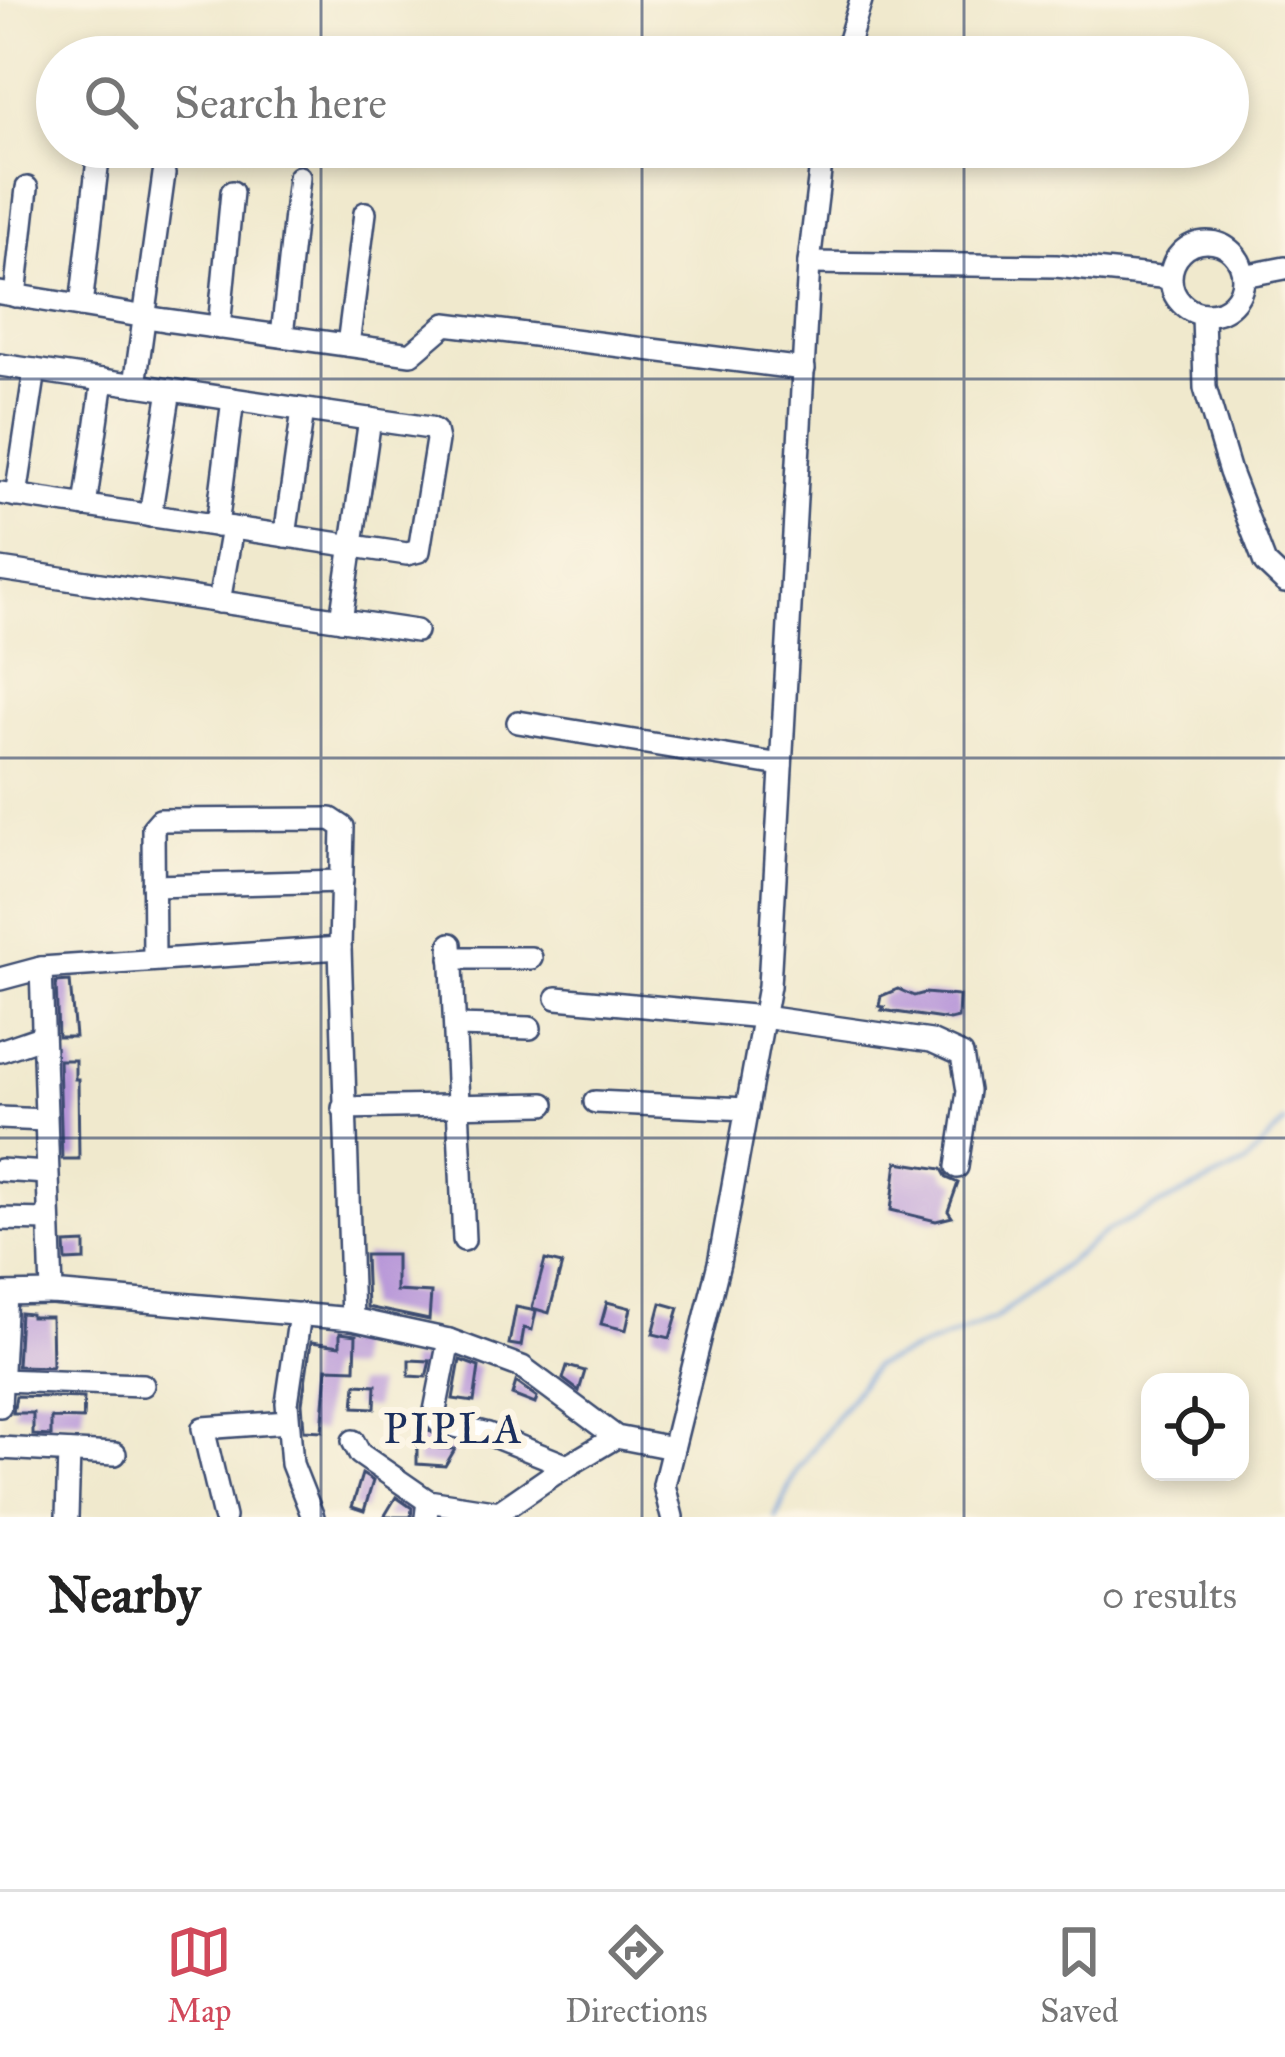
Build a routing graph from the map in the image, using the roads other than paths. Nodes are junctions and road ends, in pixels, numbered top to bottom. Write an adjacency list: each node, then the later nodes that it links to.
1 (861, 0): 2 (street)
2 (850, 36)
3 (97, 168): 15 (street)
4 (820, 168): 10 (street)
5 (164, 174): 17 (street)
6 (299, 177): 19 (street)
7 (27, 188): 14 (street)
8 (232, 192): 18 (street)
9 (365, 213): 20 (street)
10 (809, 263): 13 (street); 22 (street)
11 (1285, 268): 12 (street)
12 (1243, 276): 13 (street); 16 (street)
13 (1170, 278): 16 (street)
14 (8, 294): 15 (street)
15 (81, 306): 17 (street)
16 (1203, 314): 37 (street)
17 (146, 317): 18 (street); 25 (street)
18 (219, 328): 19 (street)
19 (282, 336): 20 (street)
20 (348, 345): 22 (street)
21 (0, 365): 23 (street)
22 (804, 369): 42 (street)
23 (35, 370): 24 (street); 30 (street)
24 (103, 380): 25 (street); 31 (street)
25 (135, 385): 26 (street)
26 (170, 390): 27 (street); 32 (street)
27 (233, 399): 28 (street); 33 (street)
28 (303, 410): 29 (street); 34 (street)
29 (370, 419): 35 (street); 35 (street)
30 (8, 495): 31 (street)
31 (85, 506): 32 (street)
32 (150, 516): 33 (street)
33 (225, 527): 34 (street); 38 (street)
34 (285, 536): 35 (street)
35 (352, 546): 39 (street)
36 (0, 569): 38 (street)
37 (1285, 582)
38 (219, 602): 39 (street)
39 (341, 620): 40 (street)
40 (416, 631)
41 (518, 722): 42 (street)
42 (782, 765): 51 (street)
43 (342, 881): 44 (street); 44 (street); 45 (street)
44 (153, 886): 47 (street)
45 (340, 948): 47 (street); 59 (street)
46 (531, 958): 52 (street)
47 (154, 960): 48 (street)
48 (40, 968): 49 (street); 54 (street)
49 (0, 979)
50 (557, 998): 51 (street)
51 (763, 1017): 60 (street); 63 (street)
52 (455, 1026): 53 (street); 58 (street)
53 (530, 1028)
54 (41, 1036): 55 (street); 62 (street)
55 (0, 1051)
56 (595, 1102): 60 (street)
57 (544, 1104): 58 (street)
58 (459, 1106): 59 (street); 68 (street)
59 (343, 1108): 72 (street)
60 (747, 1108): 81 (street)
61 (0, 1118): 62 (street)
62 (45, 1120): 65 (street)
63 (957, 1167)
64 (0, 1170): 65 (street)
65 (47, 1173): 67 (street)
66 (0, 1219): 67 (street)
67 (49, 1220): 69 (street)
68 (464, 1240)
69 (52, 1293): 70 (street); 71 (street)
70 (3, 1294): 74 (street)
71 (300, 1314): 72 (street); 77 (street)
72 (352, 1319): 73 (street)
73 (449, 1340): 78 (street); 84 (street)
74 (1, 1380): 75 (street); 76 (street)
75 (143, 1385)
76 (0, 1406)
77 (289, 1422): 87 (street); 88 (street)
78 (616, 1437): 81 (street); 84 (street)
79 (353, 1441): 85 (street)
80 (0, 1448): 82 (street)
81 (674, 1448): 89 (street)
82 (69, 1452): 83 (street); 86 (street)
83 (115, 1454)
84 (568, 1466): 85 (street)
85 (427, 1509)
86 (67, 1517)
87 (224, 1517)
88 (313, 1517)
89 (672, 1517)

